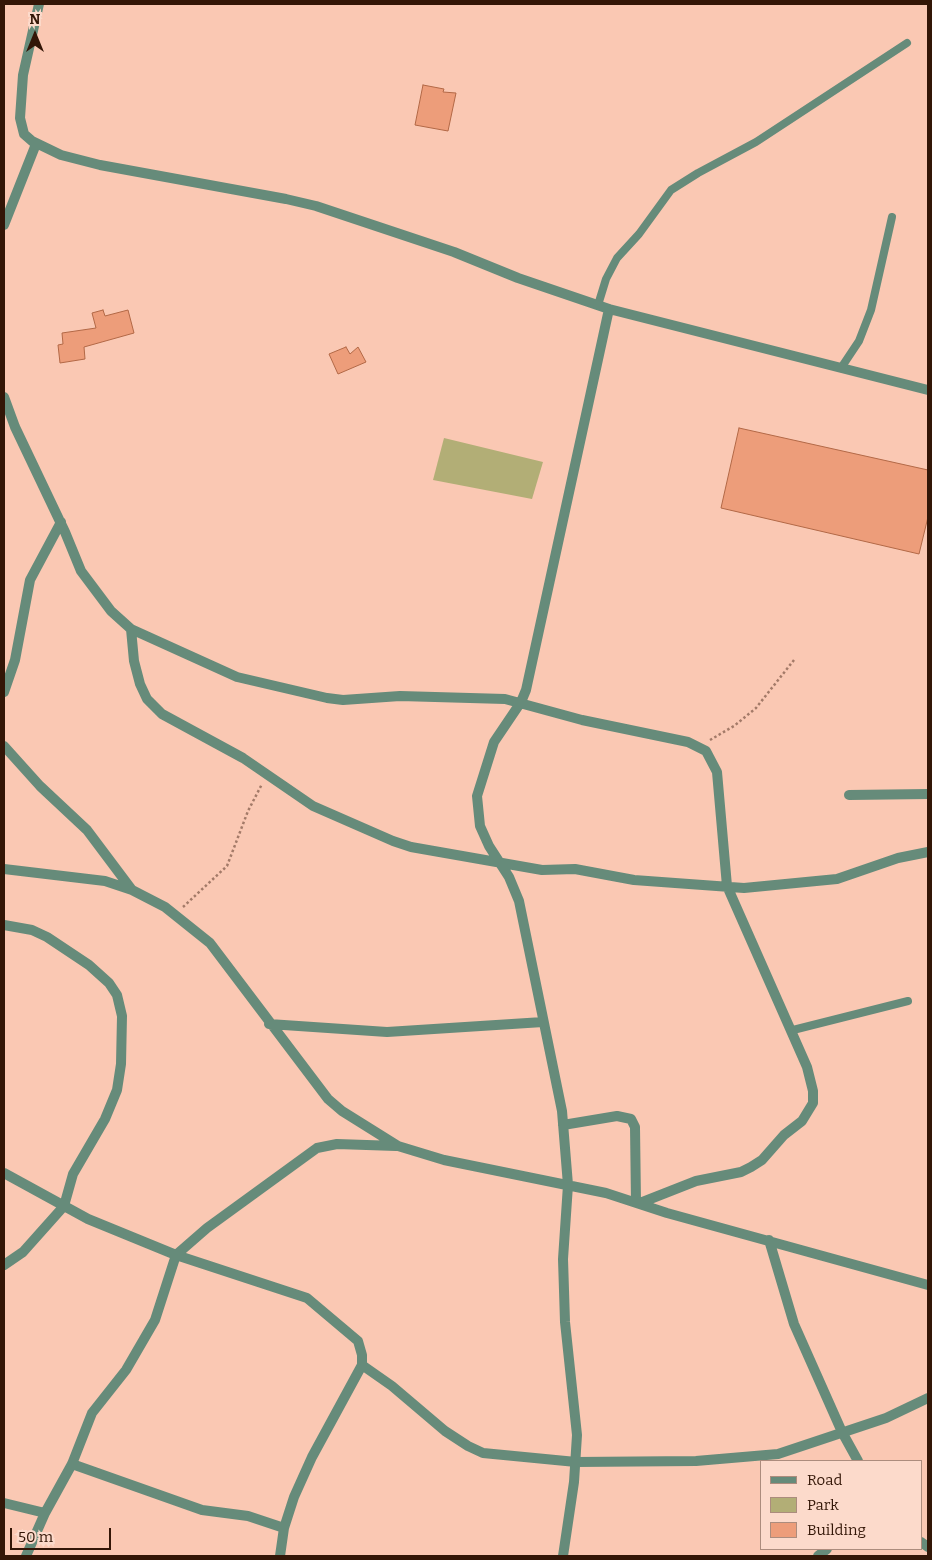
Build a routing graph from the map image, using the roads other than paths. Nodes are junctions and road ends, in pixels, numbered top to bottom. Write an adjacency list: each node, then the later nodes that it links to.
1 (39, 4): 3 (street)
2 (906, 42): 6 (lane)
3 (36, 144): 5 (street); 6 (street)
4 (892, 217): 8 (lane)
5 (4, 226)
6 (598, 305): 7 (street)
7 (609, 309): 8 (street); 16 (street)
8 (841, 368): 9 (street)
9 (928, 390)
10 (4, 397): 11 (street)
11 (15, 427): 12 (street); 13 (street)
12 (4, 428)
13 (61, 522): 14 (street); 15 (street)
14 (131, 629): 16 (street); 21 (street)
15 (4, 692)
16 (521, 702): 21 (street); 23 (street)
17 (4, 746): 24 (street)
18 (928, 794): 19 (street)
19 (849, 795)
20 (928, 852): 23 (street)
21 (499, 862): 23 (street); 27 (street)
22 (4, 869): 24 (street)
23 (727, 886): 29 (street)
24 (132, 890): 28 (street)
25 (4, 925): 35 (street)
26 (908, 1002): 29 (lane)
27 (543, 1022): 28 (street); 30 (street)
28 (269, 1024): 31 (street)
29 (792, 1030): 34 (street)
30 (563, 1125): 33 (street); 34 (street)
31 (398, 1146): 33 (street); 37 (street)
32 (4, 1173): 35 (street)
33 (568, 1185): 34 (street); 44 (street)
34 (638, 1203): 36 (street)
35 (64, 1206): 37 (street); 38 (street)
36 (769, 1240): 39 (street); 42 (street)
37 (176, 1255): 40 (street); 45 (street)
38 (4, 1265)
39 (928, 1286)
40 (362, 1365): 44 (street); 48 (street)
41 (928, 1398): 42 (street)
42 (842, 1432): 43 (street); 44 (street)
43 (857, 1460)
44 (576, 1462): 51 (street)
45 (72, 1464): 47 (street); 48 (street)
46 (4, 1504): 47 (street)
47 (45, 1513): 49 (street)
48 (284, 1528): 50 (street)
49 (26, 1556)
50 (280, 1556)
51 (563, 1556)

